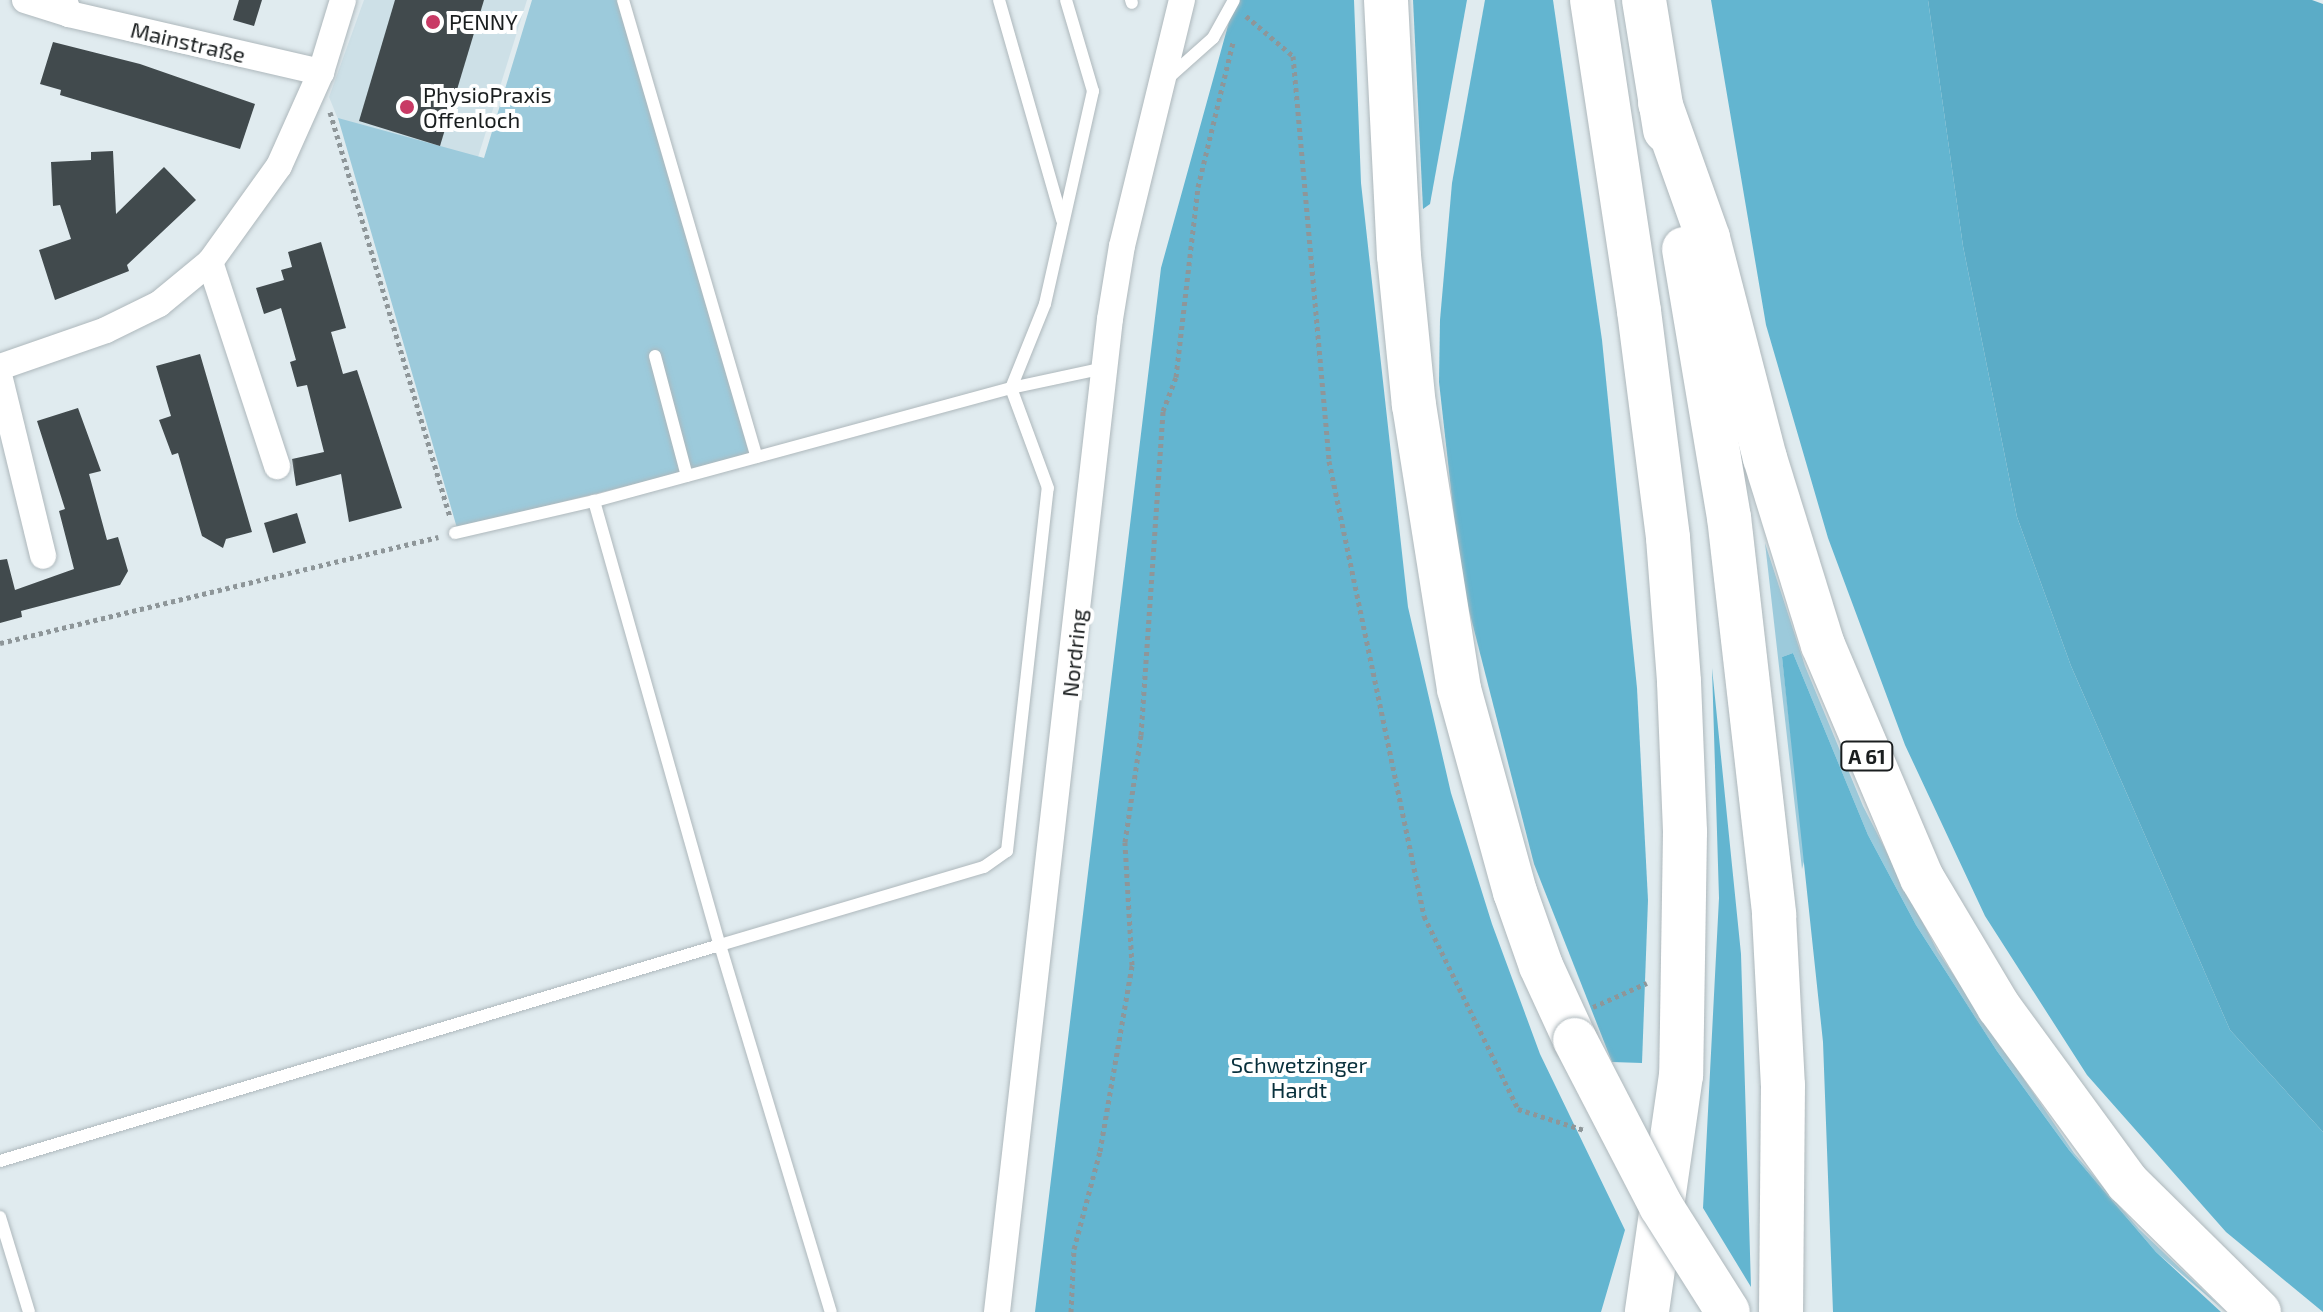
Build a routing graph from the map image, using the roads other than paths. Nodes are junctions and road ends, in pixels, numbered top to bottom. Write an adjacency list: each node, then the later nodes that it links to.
1 (25, 0): 11 (street, Mainstraße)
2 (343, 0): 12 (street)
3 (623, 0): 22 (lane)
4 (999, 0): 15 (lane)
5 (1066, 0): 15 (lane)
6 (1182, 0): 13 (street, Nordring)
7 (1386, 0): 35 (highway, bridge)
8 (1592, 0): 34 (highway)
9 (1644, 0): 14 (highway, A 61)
10 (1233, 3): 13 (lane)
11 (66, 7): 12 (street, Mainstraße)
12 (321, 72): 16 (street)
13 (1167, 79): 19 (street, Nordring)
14 (1660, 103): 36 (highway, A 61); 37 (highway, A 61)
15 (1063, 224): 21 (lane)
16 (210, 262): 18 (street); 23 (street)
17 (655, 356): 24 (lane)
18 (0, 367)
19 (1104, 368): 21 (lane); 33 (street, Nordring)
20 (0, 379): 27 (street)
21 (1011, 388): 22 (lane); 28 (lane)
22 (757, 457): 24 (lane)
23 (277, 466)
24 (687, 476): 25 (lane)
25 (594, 501): 26 (lane); 28 (lane)
26 (455, 533)
27 (43, 556)
28 (720, 945): 29 (lane); 32 (lane)
29 (0, 1161)
30 (0, 1217): 31 (lane)
31 (29, 1312)
32 (831, 1312)
33 (997, 1312)
34 (1647, 1312)
35 (1728, 1312)
36 (1781, 1312)
37 (2259, 1312)

